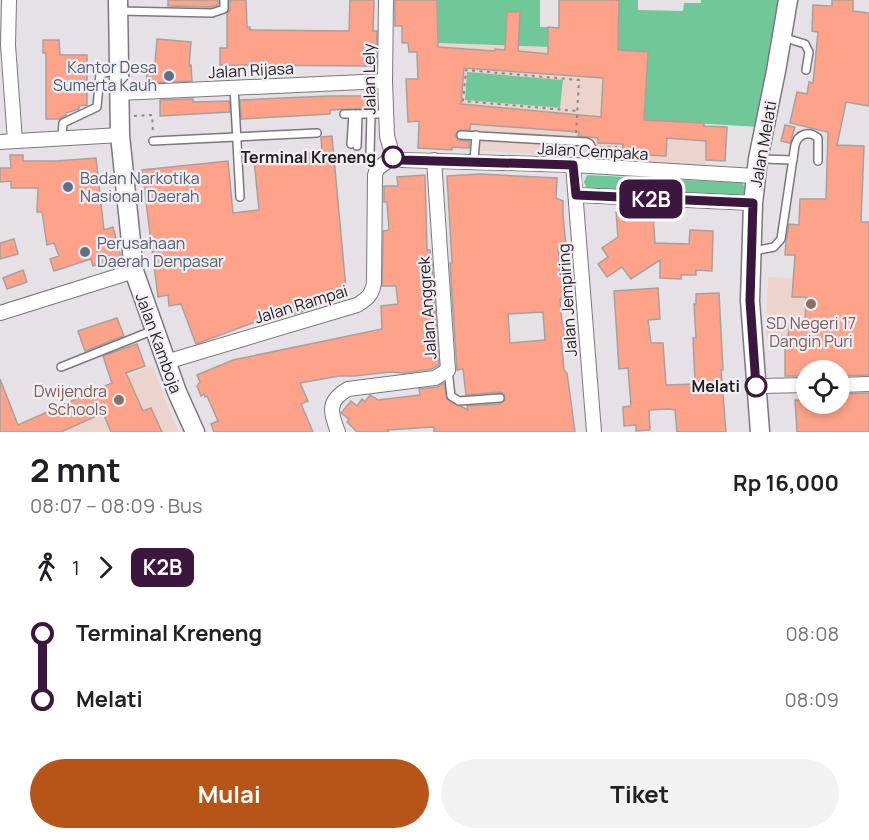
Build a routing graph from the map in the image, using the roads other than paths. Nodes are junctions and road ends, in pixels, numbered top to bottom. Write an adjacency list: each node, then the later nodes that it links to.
1 (9, 0): 22 (street)
2 (224, 0): 5 (lane)
3 (386, 0): 9 (street, Jalan Lely)
4 (788, 0): 6 (street, Jalan Melati)
5 (118, 5): 7 (street, Jalan Kamboja)
6 (782, 37): 8 (lane); 34 (street, Jalan Melati)
7 (118, 70): 11 (street, Jalan Kamboja); 21 (lane)
8 (806, 70)
9 (385, 81): 10 (street, Jalan Rijasa); 15 (street, Jalan Lely)
10 (234, 87): 11 (street, Jalan Rijasa); 20 (lane)
11 (118, 93): 17 (street, Jalan Kamboja)
12 (344, 114): 13 (lane)
13 (355, 114): 14 (lane); 25 (lane)
14 (371, 114): 15 (lane); 26 (lane)
15 (386, 114): 27 (street, Jalan Lely)
16 (317, 133): 20 (lane)
17 (120, 135): 21 (street); 39 (street, Jalan Kamboja)
18 (461, 135): 19 (lane)
19 (476, 135): 30 (lane); 33 (lane)
20 (236, 137): 23 (lane); 36 (lane)
21 (62, 138): 22 (street)
22 (15, 141): 24 (street)
23 (153, 141)
24 (0, 142)
25 (354, 145)
26 (370, 153)
27 (393, 157): 28 (street, Jalan Cempaka); 42 (street, Jalan Rampai)
28 (434, 160): 30 (street, Jalan Cempaka); 44 (street, Jalan Anggrek)
29 (793, 160): 31 (lane); 34 (lane); 38 (lane)
30 (474, 161): 32 (street, Jalan Cempaka)
31 (818, 161)
32 (573, 165): 33 (street, Jalan Cempaka); 35 (street, Jalan Jempiring)
33 (592, 167): 34 (street, Jalan Cempaka)
34 (756, 168): 37 (street, Jalan Melati)
35 (576, 195): 37 (street); 52 (street, Jalan Jempiring)
36 (240, 197)
37 (753, 203): 38 (street, Jalan Melati)
38 (751, 252): 48 (street, Jalan Melati)
39 (134, 271): 40 (street); 41 (street, Jalan Kamboja)
40 (0, 313)
41 (154, 330): 42 (street, Jalan Kamboja); 43 (lane)
42 (166, 362): 50 (street, Jalan Kamboja)
43 (61, 367)
44 (448, 370): 49 (lane); 51 (street, Jalan Anggrek)
45 (869, 384): 47 (street)
46 (796, 385): 48 (street)
47 (850, 385)
48 (756, 386): 53 (street, Jalan Melati)
49 (501, 399)
50 (195, 432)
51 (338, 432)
52 (594, 432)
53 (760, 432)

